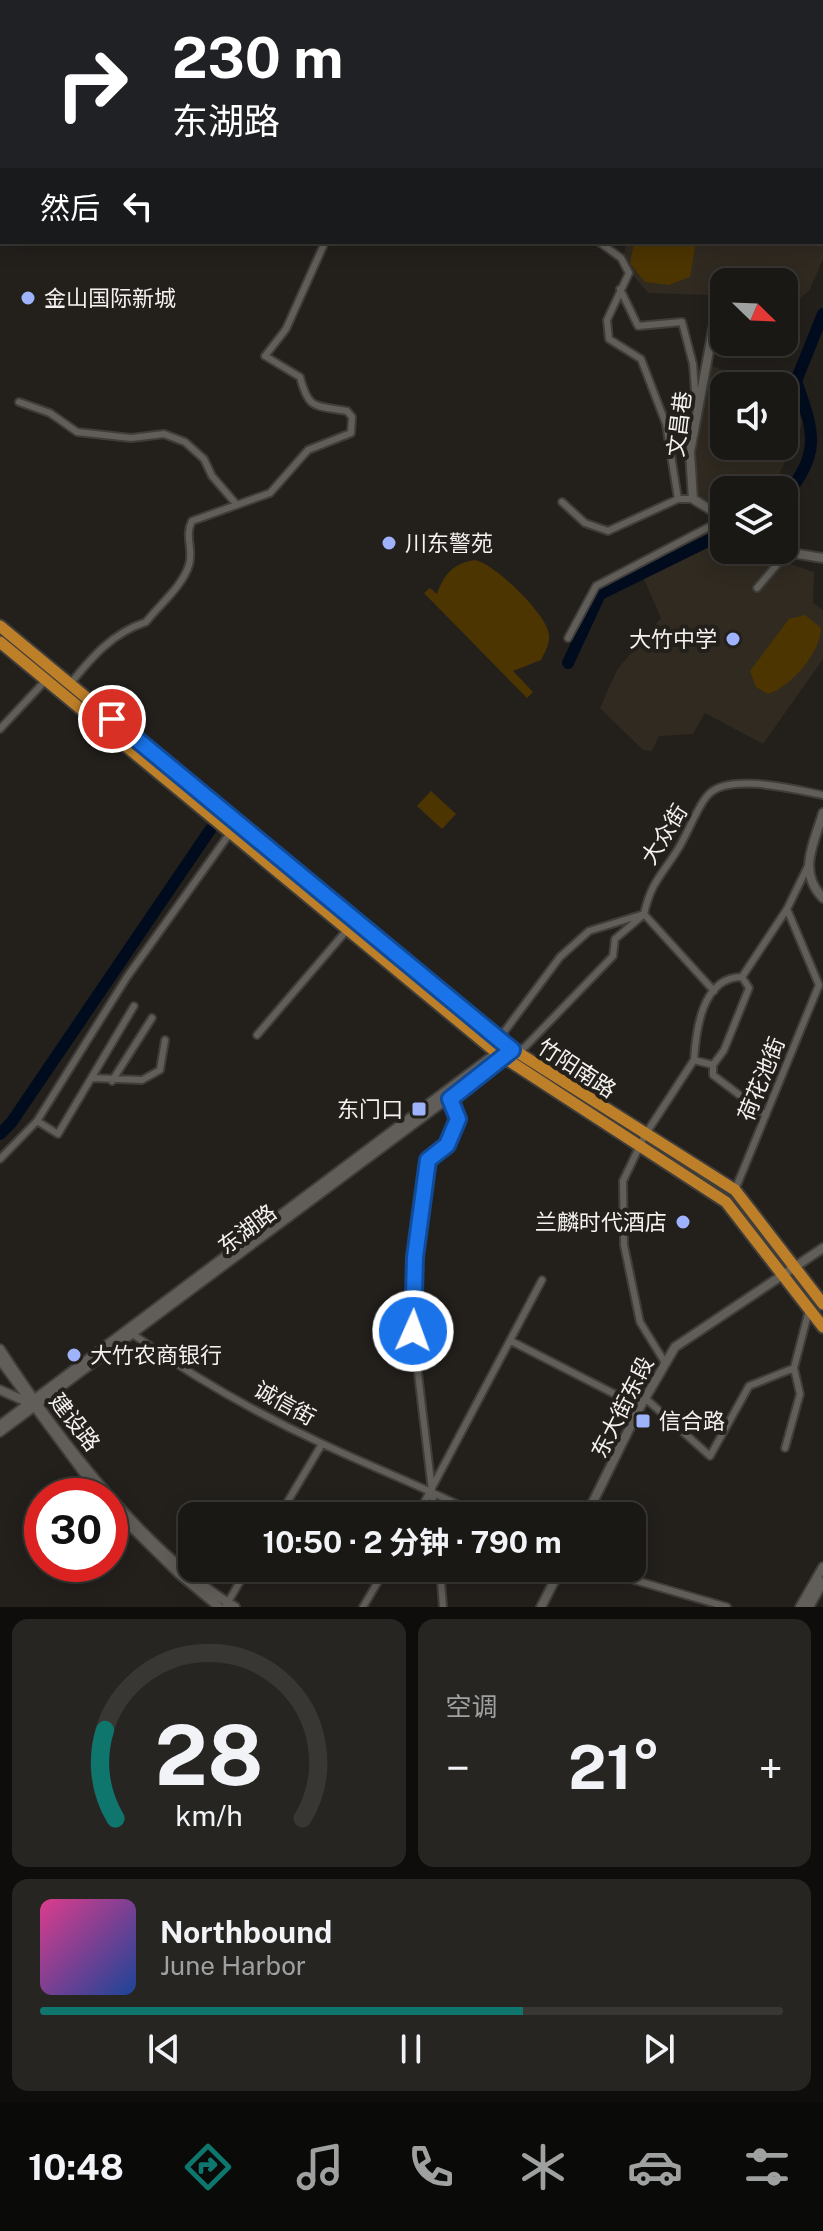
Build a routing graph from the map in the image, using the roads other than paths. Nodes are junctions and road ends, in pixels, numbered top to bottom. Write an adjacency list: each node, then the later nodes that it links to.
1 (324, 244): 10 (street)
2 (601, 244): 3 (street)
3 (620, 289): 6 (street); 7 (street)
4 (710, 343): 6 (street, 文昌巷)
5 (19, 402): 10 (street)
6 (697, 406): 8 (street, 文昌巷)
7 (678, 499): 8 (street); 9 (street)
8 (693, 499): 11 (street)
9 (562, 502)
10 (237, 505): 21 (street)
11 (710, 509)
12 (710, 525): 18 (street)
13 (798, 555): 14 (street)
14 (823, 558)
15 (777, 564): 16 (street)
16 (757, 588)
17 (0, 626): 21 (highway, 竹阳南路)
18 (568, 638)
19 (0, 642): 20 (highway, 竹阳南路)
20 (46, 680): 21 (highway, 竹阳南路); 22 (street)
21 (66, 689): 25 (highway, 竹阳南路); 38 (highway, 竹阳南路)
22 (0, 729)
23 (823, 795): 29 (street, 大众街)
24 (823, 813): 26 (street)
25 (230, 833): 30 (highway, 竹阳南路); 45 (street)
26 (808, 866): 27 (street); 28 (street)
27 (823, 898)
28 (787, 909): 31 (street); 32 (street)
29 (644, 914): 33 (street); 38 (street); 38 (street)
30 (347, 930): 36 (street); 38 (highway, 竹阳南路)
31 (742, 977): 33 (street); 40 (street)
32 (821, 985): 44 (street, 荷花池街)
33 (714, 991): 39 (street)
34 (134, 1006): 41 (street)
35 (152, 1018): 42 (street)
36 (257, 1035)
37 (165, 1040): 42 (street)
38 (505, 1051): 43 (street, 东湖路); 46 (highway, 竹阳南路); 47 (highway, 竹阳南路); 57 (street, 东湖路)
39 (694, 1060): 40 (street); 46 (street)
40 (713, 1065): 44 (street)
41 (92, 1078): 42 (street); 45 (street)
42 (112, 1081)
43 (450, 1099): 57 (street, 东湖路); 72 (street)
44 (766, 1115): 49 (street, 荷花池街)
45 (37, 1121): 48 (street)
46 (645, 1135): 47 (street); 49 (highway, 竹阳南路)
47 (639, 1147): 52 (highway, 竹阳南路); 61 (street)
48 (0, 1159)
49 (735, 1190): 51 (highway, 竹阳南路)
50 (823, 1248): 51 (street, 东大街东段)
51 (796, 1266): 52 (street, 东大街东段); 54 (highway, 竹阳南路)
52 (784, 1274): 55 (highway, 竹阳南路); 61 (street, 东大街东段)
53 (542, 1280): 58 (street)
54 (823, 1304)
55 (809, 1309): 56 (highway, 竹阳南路); 62 (street)
56 (823, 1327)
57 (131, 1333): 65 (street, 东湖路); 69 (street, 诚信街)
58 (511, 1341): 66 (street); 72 (street)
59 (0, 1349): 65 (street, 建设路)
60 (0, 1360): 65 (street, 建设路)
61 (664, 1361): 64 (street, 东大街东段)
62 (794, 1368): 64 (street); 70 (street)
63 (0, 1390): 65 (street)
64 (645, 1398): 66 (street, 东大街东段)
65 (34, 1403): 67 (street, 东湖路); 68 (street, 东湖路); 71 (street, 建设路); 86 (street, 建设路)
66 (640, 1407): 77 (street, 东大街东段)
67 (0, 1425)
68 (0, 1432)
69 (322, 1444): 72 (street, 诚信街); 73 (street)
70 (785, 1448)
71 (88, 1478)
72 (433, 1491): 74 (street); 75 (street); 76 (street, 诚信街)
73 (287, 1502)
74 (426, 1502)
75 (434, 1502)
76 (454, 1502)
77 (593, 1502)
78 (128, 1524): 86 (street)
79 (823, 1567): 91 (street)
80 (240, 1582): 86 (street)
81 (378, 1582): 87 (street)
82 (441, 1582): 88 (street)
83 (554, 1582): 89 (street)
84 (641, 1582): 90 (street)
85 (823, 1582): 92 (street)
86 (226, 1606)
87 (363, 1607)
88 (443, 1607)
89 (541, 1607)
90 (727, 1607)
91 (800, 1607)
92 (809, 1607)

